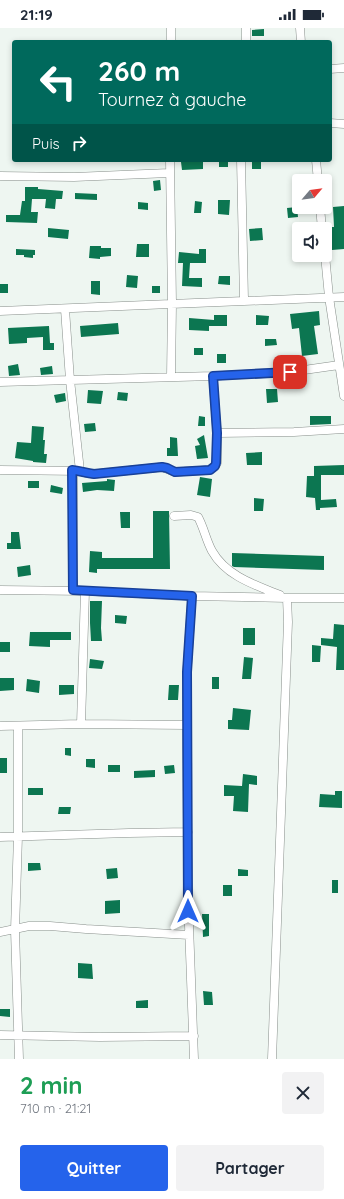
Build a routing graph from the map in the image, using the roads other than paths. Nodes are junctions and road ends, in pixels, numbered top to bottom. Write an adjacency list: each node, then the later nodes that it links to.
1 (170, 28): 4 (street)
2 (246, 28): 5 (street)
3 (300, 28): 6 (street)
4 (171, 40)
5 (246, 40)
6 (301, 40)
7 (344, 68): 8 (street)
8 (332, 69)
9 (332, 123): 10 (street)
10 (344, 124)
11 (170, 162): 14 (street)
12 (241, 162): 20 (street)
13 (316, 162): 15 (street)
14 (169, 173): 16 (street); 21 (street)
15 (317, 174)
16 (0, 176)
17 (326, 262): 19 (street)
18 (344, 296): 19 (street)
19 (329, 297): 20 (street); 24 (street)
20 (244, 300): 21 (street)
21 (172, 304): 22 (street); 26 (street)
22 (65, 309): 23 (street); 27 (street)
23 (0, 311)
24 (339, 365): 25 (street); 29 (street)
25 (213, 376): 26 (street); 31 (street)
26 (171, 377): 27 (street)
27 (70, 380): 28 (street); 33 (street)
28 (0, 382)
29 (344, 396)
30 (344, 429): 31 (street)
31 (217, 433): 33 (street)
32 (0, 470): 33 (street)
33 (76, 471): 36 (street)
34 (174, 516): 39 (street)
35 (0, 590): 36 (street)
36 (73, 590): 37 (street)
37 (85, 591): 38 (street); 41 (street)
38 (192, 596): 39 (street); 42 (street)
39 (287, 598): 40 (street); 56 (street)
40 (344, 598)
41 (81, 724): 42 (street); 44 (street)
42 (187, 725): 45 (street)
43 (0, 726): 44 (street)
44 (18, 727): 46 (street)
45 (188, 832): 46 (street); 50 (street)
46 (18, 836): 47 (street); 48 (street)
47 (0, 837)
48 (15, 930): 49 (street); 50 (street); 52 (street)
49 (0, 932)
50 (189, 935): 53 (street)
51 (0, 1035): 52 (street)
52 (20, 1035): 53 (street); 54 (street)
53 (194, 1036): 55 (street)
54 (19, 1059)
55 (194, 1059)
56 (272, 1059)

